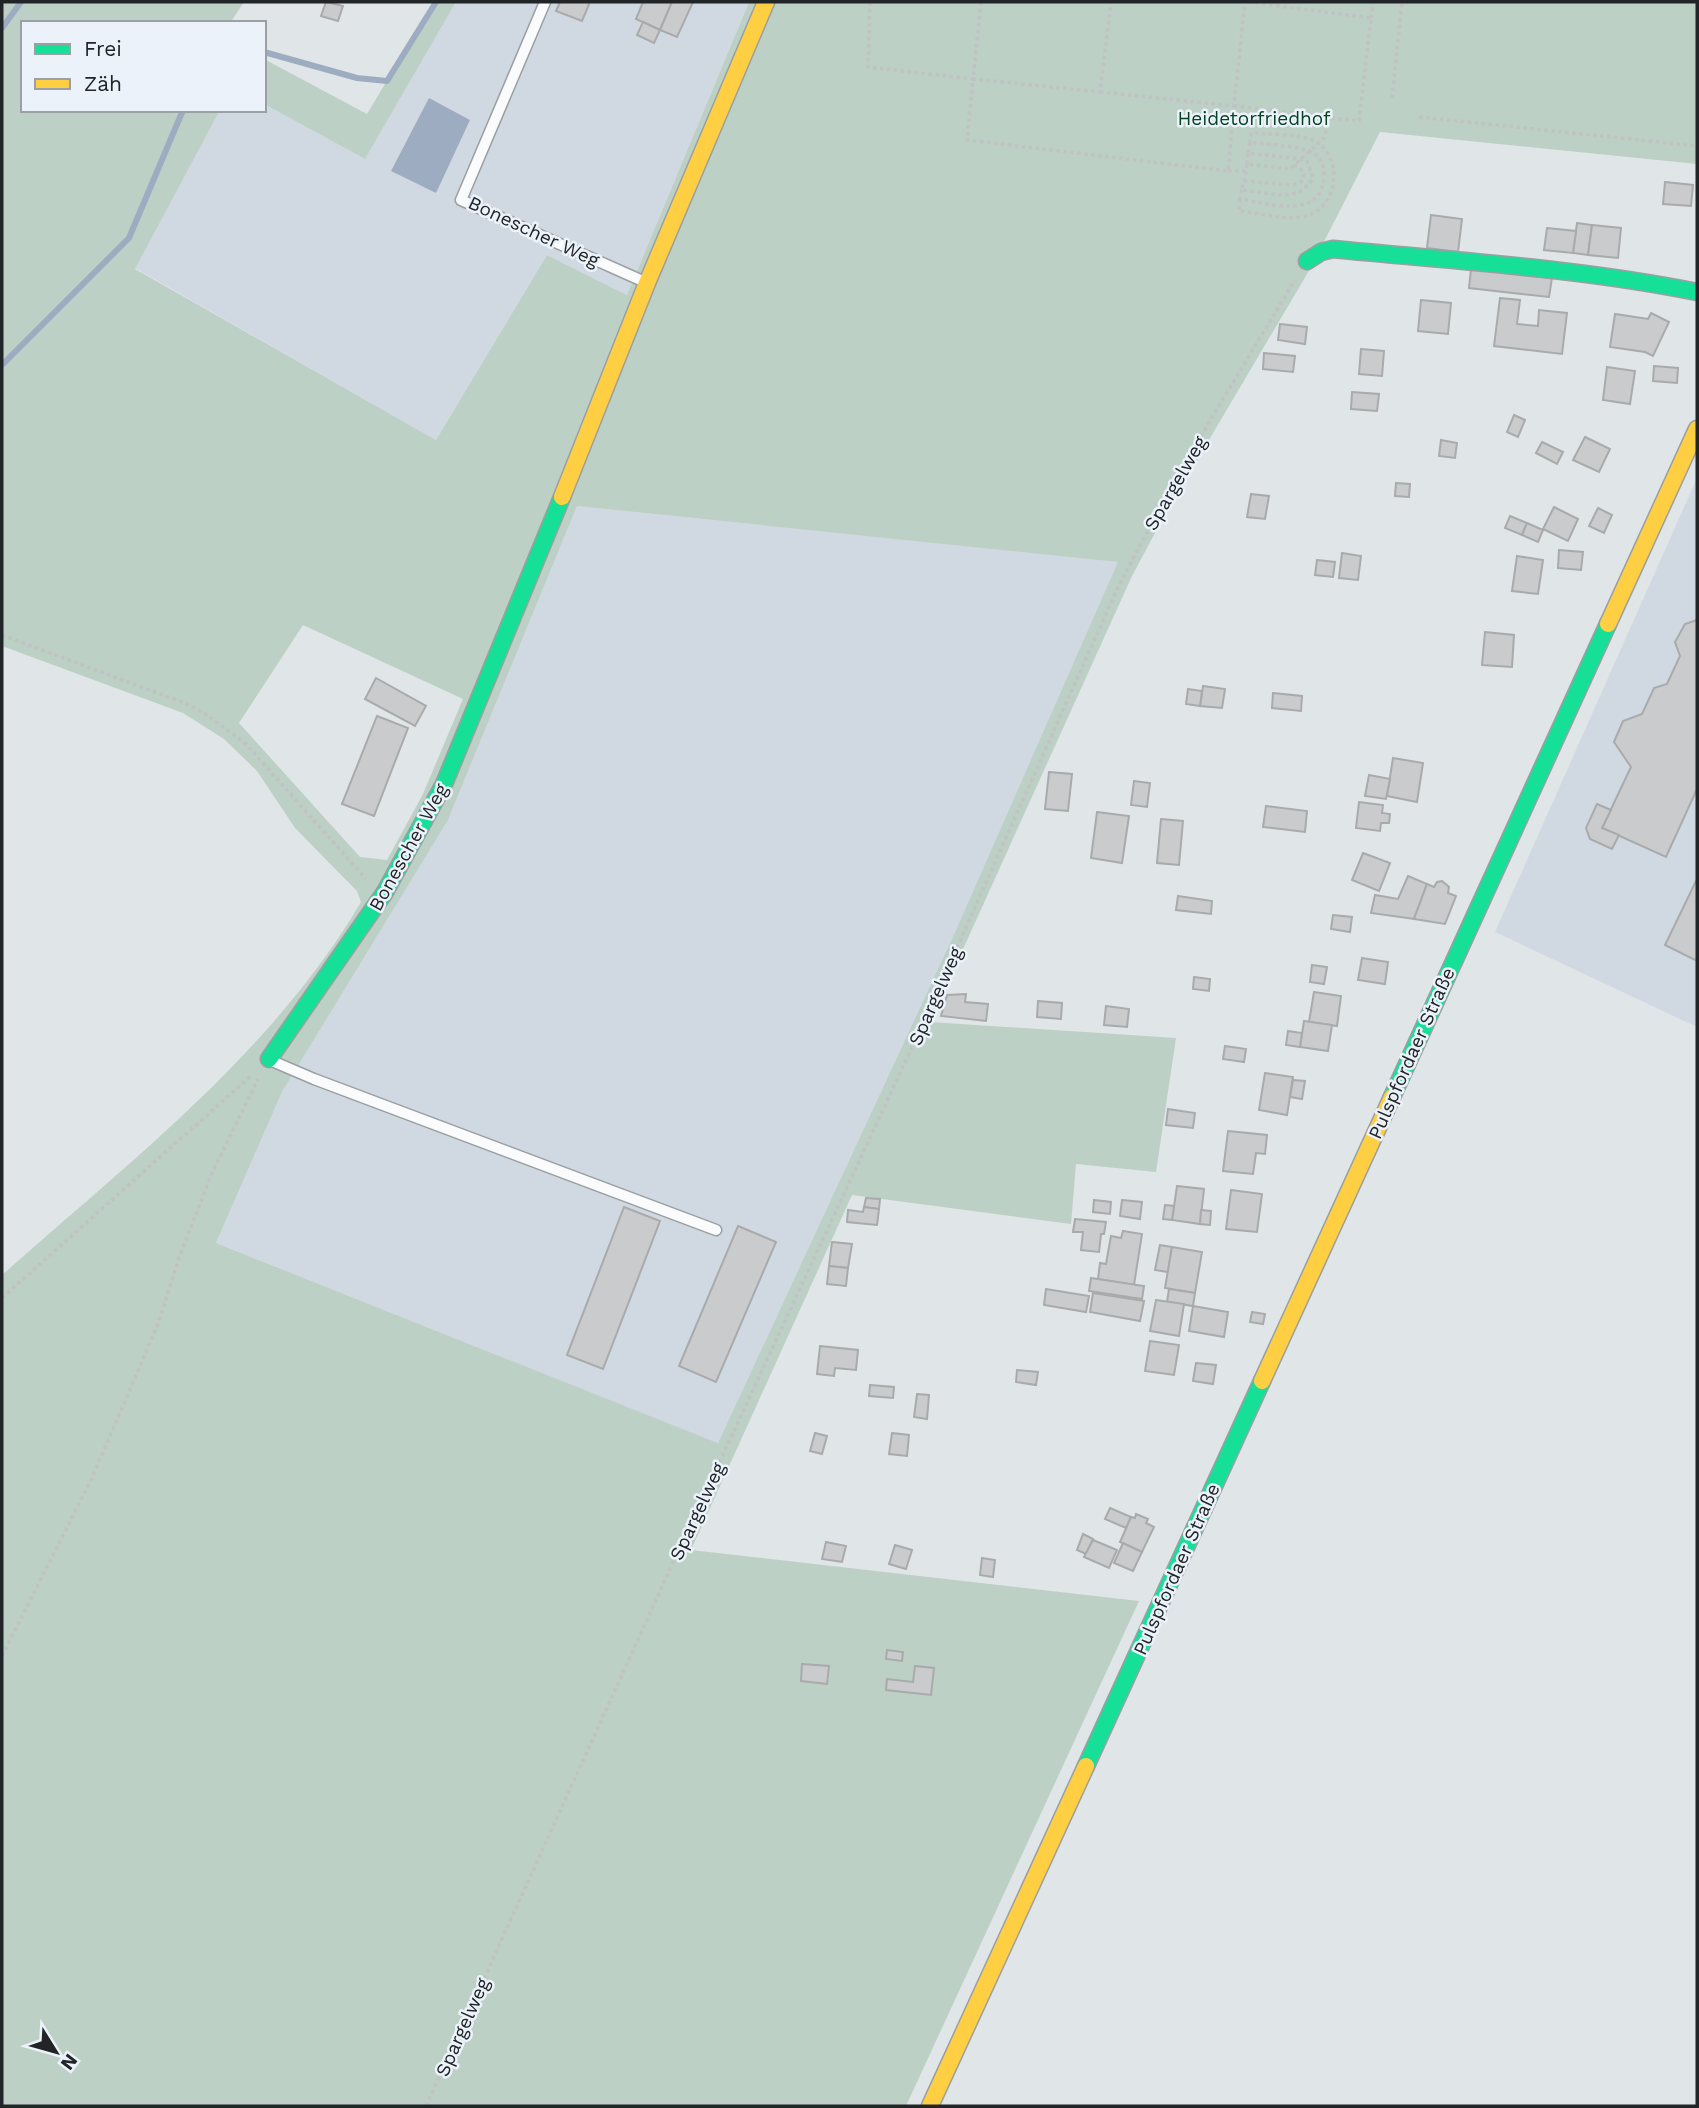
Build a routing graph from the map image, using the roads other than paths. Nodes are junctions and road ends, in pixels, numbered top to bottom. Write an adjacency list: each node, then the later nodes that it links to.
1 (545, 2): 4 (lane, Bonescher Weg)
2 (766, 2): 4 (main road, Bonescher Weg)
3 (1307, 261): 5 (main road)
4 (647, 283): 7 (main road, Bonescher Weg)
5 (1697, 292)
6 (1697, 429): 9 (main road, Pulspfordaer Straße)
7 (269, 1059): 8 (lane)
8 (716, 1230)
9 (930, 2106)

